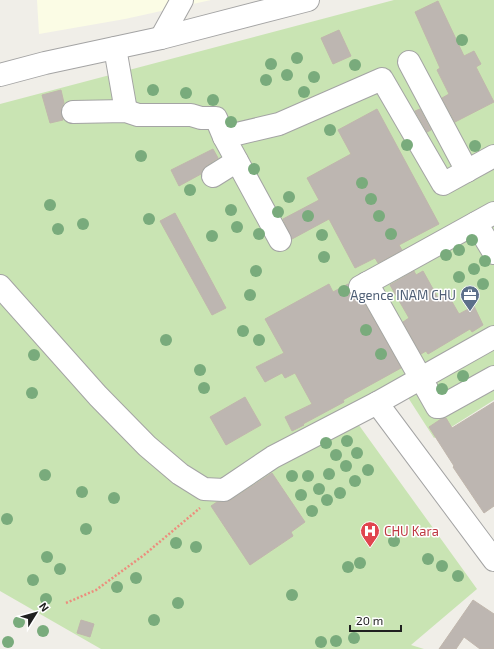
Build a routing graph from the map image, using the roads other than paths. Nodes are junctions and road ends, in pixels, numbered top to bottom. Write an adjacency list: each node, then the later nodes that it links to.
1 (182, 0): 4 (street)
2 (308, 0): 3 (street)
3 (264, 6): 4 (street)
4 (161, 38): 5 (street)
5 (115, 48): 7 (street); 8 (street)
6 (409, 62): 13 (street)
7 (0, 75)
8 (126, 111): 9 (street); 10 (street)
9 (73, 112)
10 (224, 137): 12 (street); 13 (street)
11 (494, 156): 13 (street)
12 (237, 161): 14 (street); 16 (street)
13 (468, 171)
14 (213, 176)
15 (485, 218): 17 (street); 21 (street)
16 (280, 240)
17 (494, 253)
18 (0, 286): 22 (street)
19 (494, 337): 21 (street)
20 (494, 377): 21 (street)
21 (420, 379): 22 (street)
22 (377, 403): 23 (street)
23 (494, 560)

